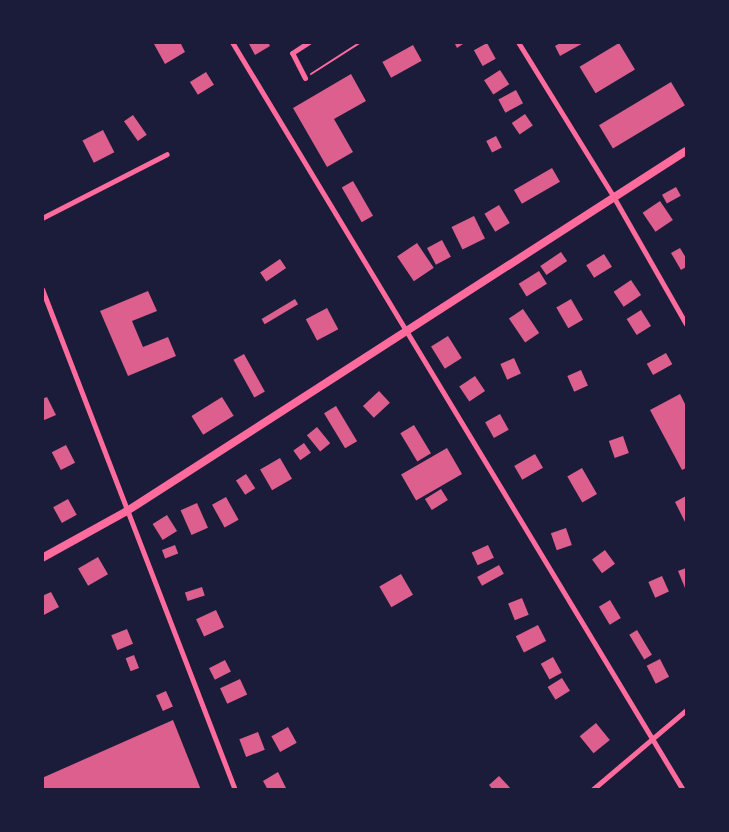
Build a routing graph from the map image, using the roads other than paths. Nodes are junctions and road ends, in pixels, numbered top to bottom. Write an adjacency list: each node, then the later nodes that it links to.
1 (232, 42): 11 (street)
2 (309, 42): 4 (street)
3 (518, 42): 7 (street)
4 (305, 78)
5 (686, 151): 7 (street)
6 (167, 154): 8 (street)
7 (613, 196): 10 (street); 11 (street)
8 (42, 218)
9 (42, 289): 12 (street)
10 (686, 324)
11 (404, 330): 12 (street); 15 (street)
12 (127, 511): 13 (street); 16 (street)
13 (42, 558)
14 (686, 710): 15 (street)
15 (652, 738): 17 (street); 18 (street)
16 (235, 790)
17 (592, 790)
18 (683, 790)

